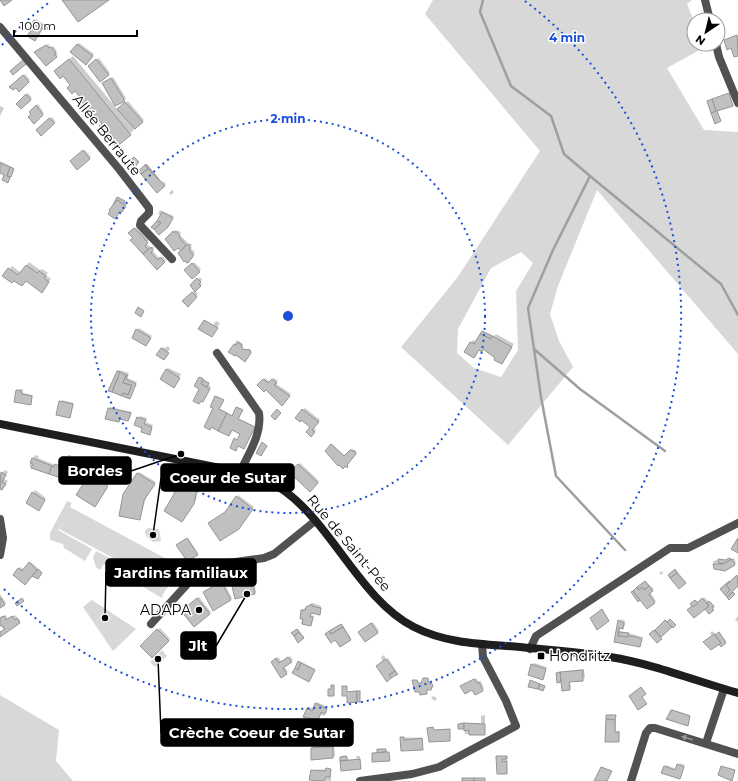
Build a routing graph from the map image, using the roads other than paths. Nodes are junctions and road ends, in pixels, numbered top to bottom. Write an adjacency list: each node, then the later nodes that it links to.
1 (705, 0): 2 (street)
2 (708, 12)
3 (0, 27): 6 (street, Allée Berraute)
4 (718, 52): 5 (street)
5 (738, 103)
6 (172, 259)
7 (217, 353): 9 (street)
8 (0, 424): 9 (main road, Rue de Saint-Pée)
9 (240, 472): 11 (main road, Rue de Saint-Pée)
10 (0, 519): 13 (street)
11 (315, 521): 14 (street); 15 (main road, Rue de Saint-Pée)
12 (738, 524): 16 (street)
13 (0, 555)
14 (151, 624)
15 (482, 644): 16 (main road, Rue de Saint-Pée); 21 (street)
16 (530, 648): 17 (main road, Rue de Saint-Pée)
17 (724, 689): 18 (main road); 19 (street)
18 (738, 693)
19 (706, 743): 20 (street); 22 (street, one-way to 22)
20 (738, 754)
21 (360, 781)
22 (631, 781)

